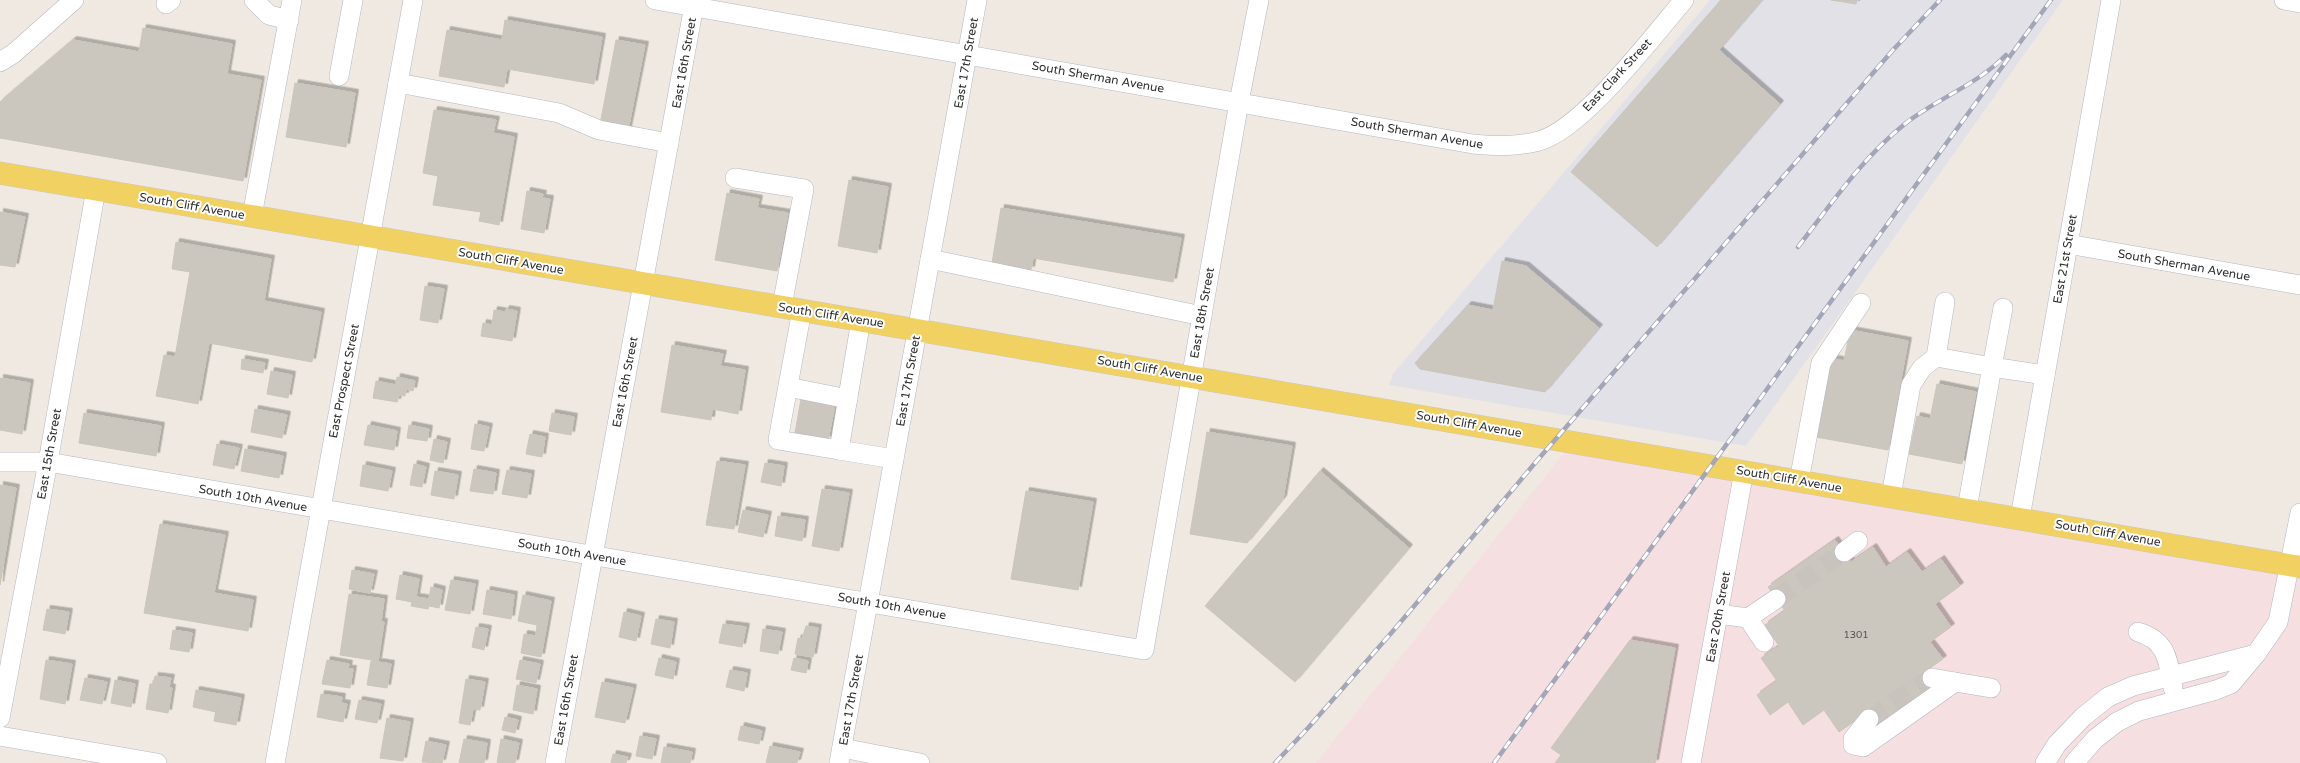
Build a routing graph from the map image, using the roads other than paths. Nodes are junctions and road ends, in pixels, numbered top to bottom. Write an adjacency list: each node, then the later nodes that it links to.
1 (74, 0): 16 (street)
2 (254, 0): 14 (street)
3 (292, 0): 14 (street)
4 (353, 0): 17 (street)
5 (412, 0): 18 (street, East Prospect Street)
6 (655, 0): 12 (street, South Sherman Avenue)
7 (977, 0): 15 (street, East 17th Street)
8 (1259, 0): 19 (street, East 18th Street)
9 (1684, 0): 20 (street, East Clark Street)
10 (2111, 0): 27 (street, East 21st Street)
11 (2284, 0): 13 (street)
12 (694, 3): 15 (street, South Sherman Avenue); 21 (street, East 16th Street)
13 (2300, 3)
14 (289, 20): 25 (street)
15 (967, 54): 19 (street, South Sherman Avenue); 28 (street, East 17th Street)
16 (0, 62)
17 (339, 76)
18 (398, 83): 21 (street); 26 (street, East Prospect Street)
19 (1239, 102): 20 (street, South Sherman Avenue); 35 (street, East 18th Street)
20 (1540, 141)
21 (669, 143): 29 (street, East 16th Street)
22 (0, 173): 24 (main road, South Cliff Avenue)
23 (735, 178): 33 (street)
24 (96, 189): 25 (main road, South Cliff Avenue); 47 (street, East 15th Street)
25 (252, 216): 26 (main road, South Cliff Avenue)
26 (370, 237): 29 (main road, South Cliff Avenue); 52 (street, East Prospect Street)
27 (2068, 244): 30 (street, South Sherman Avenue); 40 (street, East 21st Street)
28 (930, 260): 35 (street); 37 (street, East 17th Street)
29 (644, 284): 33 (main road, South Cliff Avenue); 55 (street, East 16th Street)
30 (2300, 285)
31 (1945, 302): 38 (street)
32 (1861, 303): 49 (street)
33 (792, 308): 36 (main road, South Cliff Avenue); 42 (street)
34 (2003, 308): 39 (street)
35 (1202, 316): 41 (street, East 18th Street)
36 (861, 320): 37 (main road, South Cliff Avenue); 43 (street)
37 (917, 329): 41 (main road, South Cliff Avenue); 45 (street, East 17th Street)
38 (1936, 357): 39 (street); 50 (street)
39 (1992, 367): 40 (street); 51 (street)
40 (2045, 375): 54 (street, East 21st Street)
41 (1191, 377): 48 (main road, South Cliff Avenue); 63 (street, East 18th Street)
42 (788, 387): 43 (street); 44 (street)
43 (848, 399): 44 (street)
44 (839, 450): 45 (street)
45 (894, 459): 58 (street, East 17th Street)
46 (0, 462): 47 (street, South 10th Avenue)
47 (48, 462): 52 (street, South 10th Avenue); 70 (street, East 15th Street)
48 (1744, 472): 49 (main road, South Cliff Avenue); 59 (street, East 20th Street)
49 (1799, 481): 50 (main road, South Cliff Avenue)
50 (1891, 496): 51 (main road, South Cliff Avenue)
51 (1967, 509): 54 (main road, South Cliff Avenue)
52 (320, 510): 55 (street, South 10th Avenue); 76 (street, East Prospect Street)
53 (2300, 512): 56 (street)
54 (2020, 518): 56 (main road, South Cliff Avenue)
55 (592, 556): 58 (street, South 10th Avenue); 77 (street, East 16th Street)
56 (2295, 566): 64 (street)
57 (1776, 599): 60 (street)
58 (869, 602): 63 (street, South 10th Avenue); 73 (street, East 17th Street)
59 (1718, 614): 60 (street); 79 (street, East 20th Street)
60 (1748, 618): 62 (street)
61 (2138, 632): 65 (street)
62 (1764, 642)
63 (1144, 650)
64 (2256, 654): 65 (street); 69 (street)
65 (2171, 676): 69 (street); 80 (street)
66 (1932, 678): 67 (street)
67 (1955, 682): 68 (street); 71 (street)
68 (1991, 688)
69 (2176, 702): 81 (street)
70 (0, 718)
71 (1869, 719)
72 (0, 736): 75 (street)
73 (840, 756): 74 (street)
74 (884, 760): 78 (street)
75 (157, 763)
76 (276, 763)
77 (555, 763)
78 (920, 763)
79 (1691, 763)
80 (2045, 763)
81 (2074, 763)

